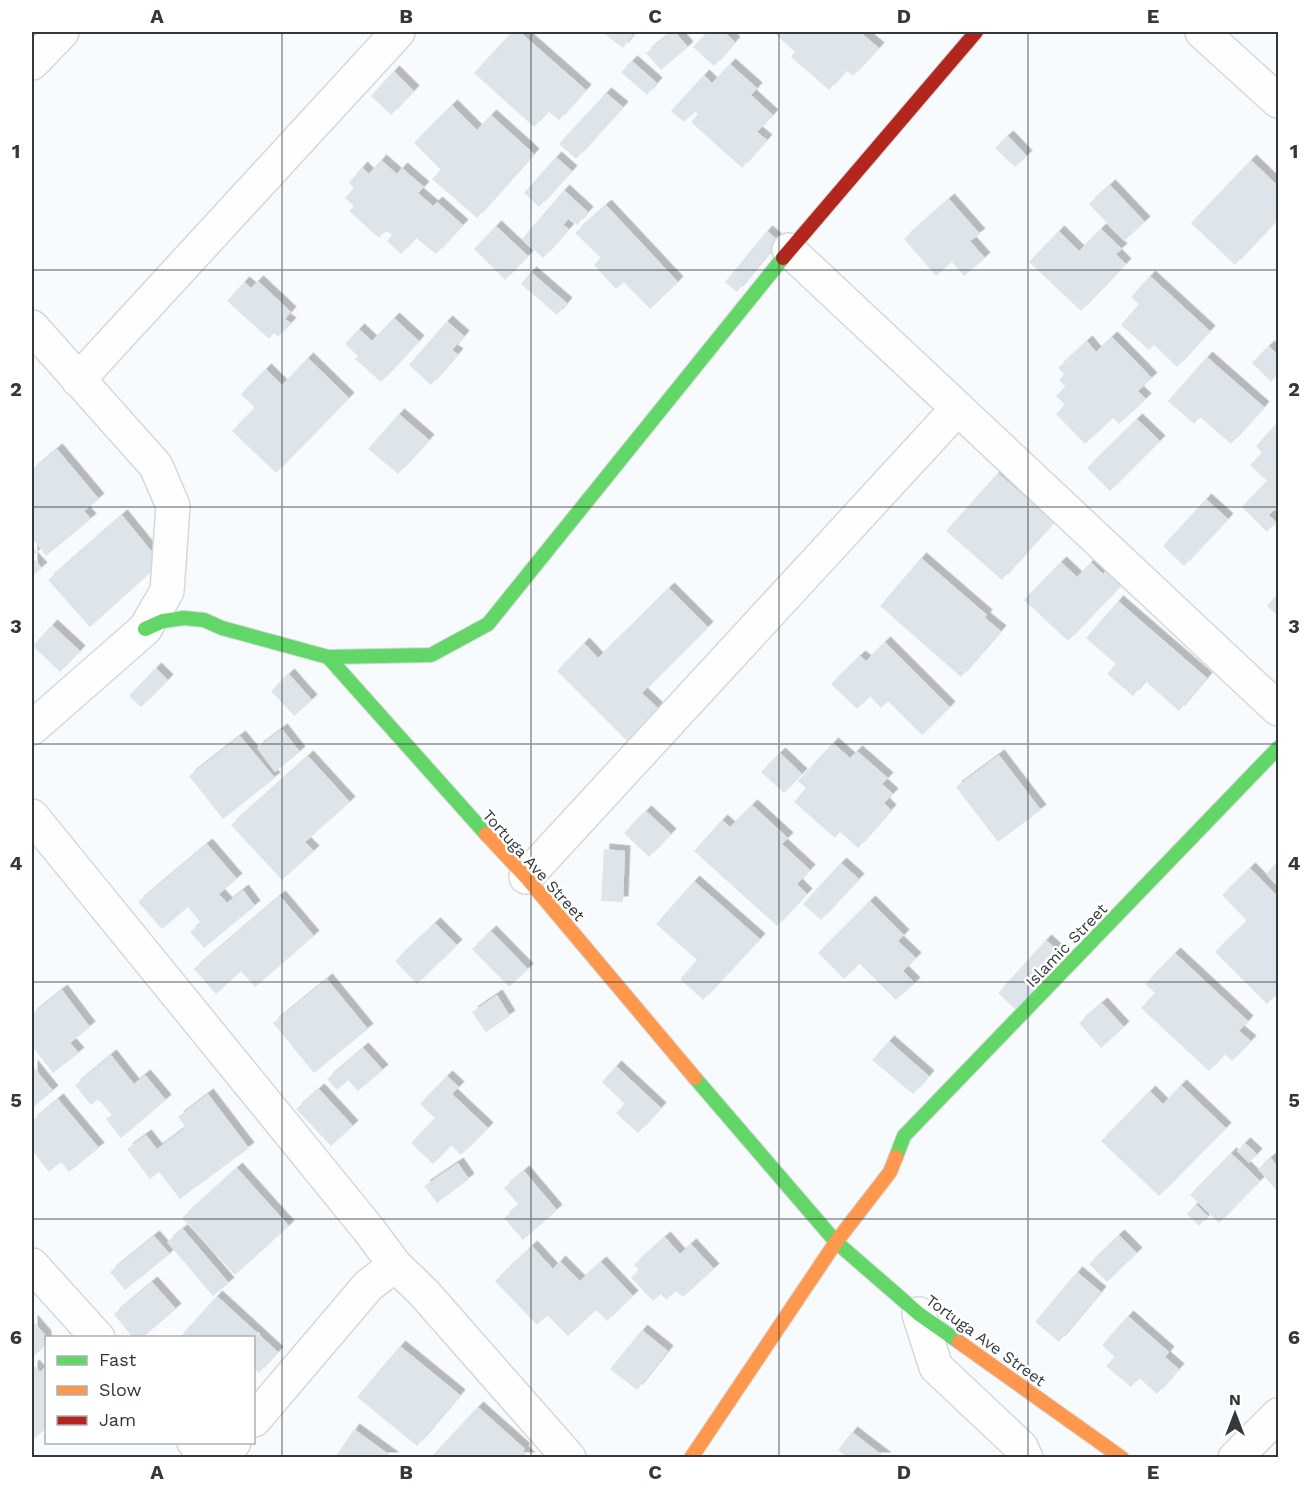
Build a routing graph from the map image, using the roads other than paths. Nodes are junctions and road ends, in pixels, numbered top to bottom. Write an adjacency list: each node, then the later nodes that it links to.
1 (62, 32): 5 (street)
2 (398, 32): 9 (street)
3 (976, 32): 7 (street)
4 (1202, 32): 6 (street)
5 (32, 63)
6 (1278, 101)
7 (789, 250): 10 (street); 12 (street)
8 (32, 327): 9 (street)
9 (78, 380): 11 (street)
10 (958, 408): 13 (street); 17 (street)
11 (145, 629): 12 (street); 14 (street)
12 (328, 657): 17 (street, Tortuga Ave Street)
13 (1278, 709)
14 (32, 728)
15 (1278, 748): 18 (street, Islamic Street)
16 (32, 816): 20 (street)
17 (526, 877): 18 (street, Tortuga Ave Street)
18 (836, 1242): 21 (street, Tortuga Ave Street); 30 (street)
19 (32, 1265): 22 (street)
20 (395, 1265): 24 (street); 29 (street)
21 (919, 1314): 31 (street); 32 (street, Tortuga Ave Street)
22 (96, 1336)
23 (1278, 1415): 33 (street)
24 (255, 1419)
25 (195, 1444): 27 (street)
26 (233, 1444): 28 (street)
27 (208, 1458)
28 (222, 1458)
29 (569, 1458)
30 (691, 1458)
31 (1026, 1458)
32 (1122, 1458)
33 (1235, 1458)

